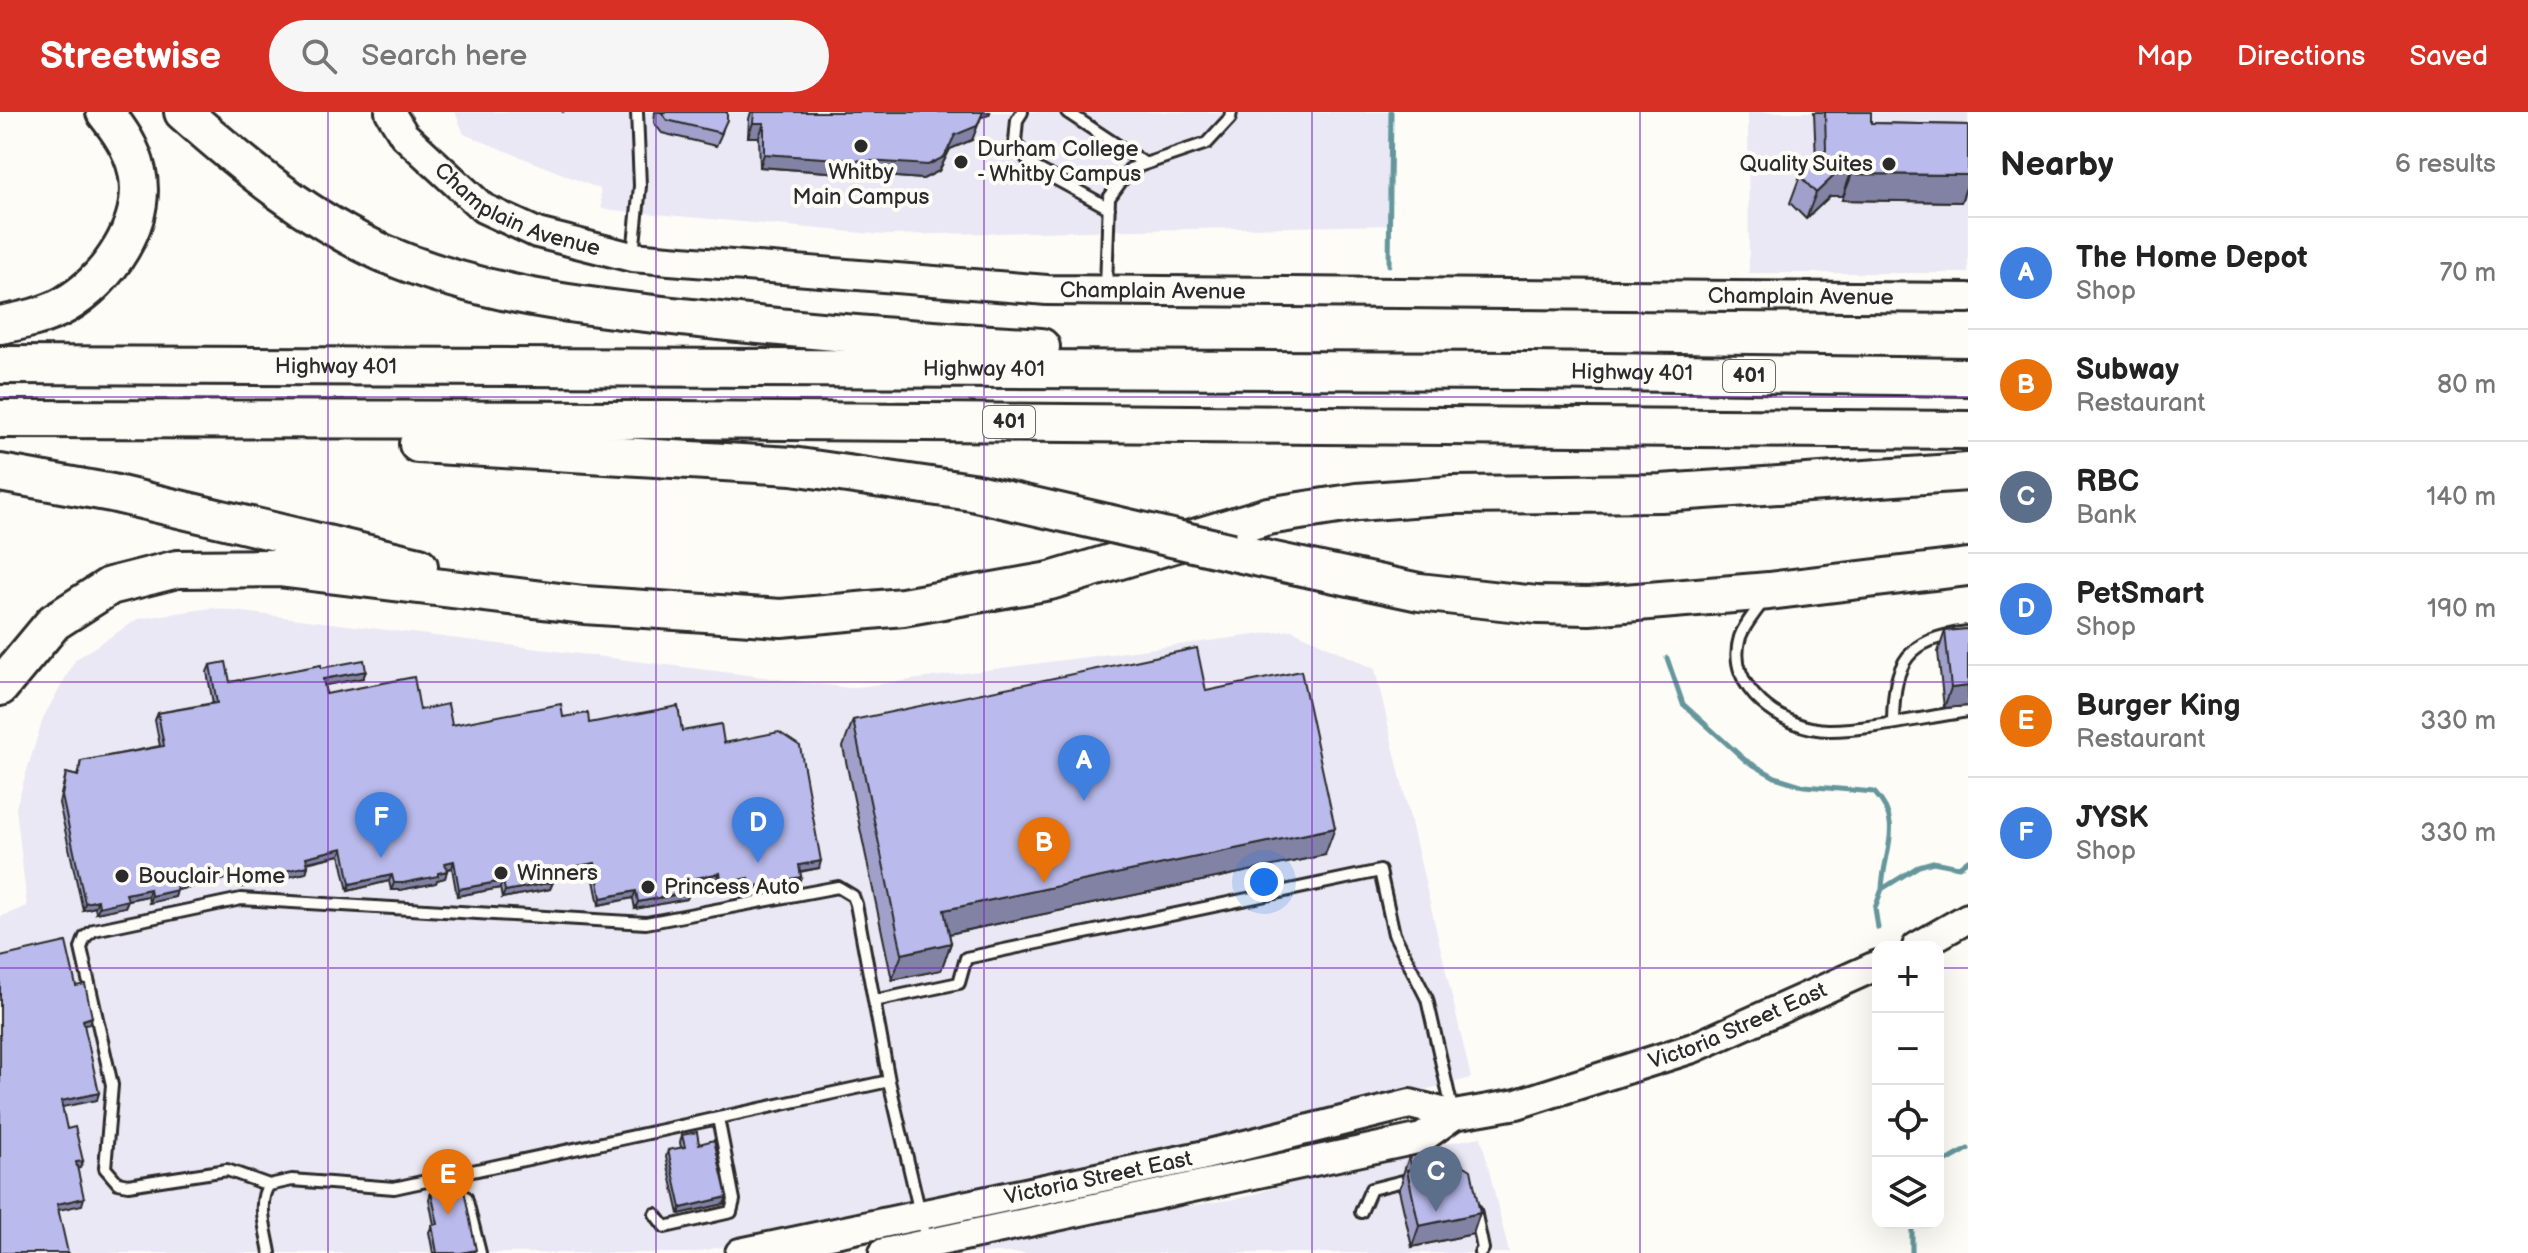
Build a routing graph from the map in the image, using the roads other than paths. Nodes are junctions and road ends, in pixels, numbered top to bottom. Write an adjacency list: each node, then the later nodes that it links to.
1 (105, 112): 13 (highway)
2 (183, 112): 15 (highway)
3 (390, 112): 10 (main road, Champlain Avenue)
4 (637, 112): 10 (lane)
5 (1022, 112): 9 (lane)
6 (1067, 112): 8 (lane)
7 (1231, 112): 8 (lane)
8 (1144, 163): 9 (lane)
9 (1109, 208): 11 (lane)
10 (632, 257): 11 (main road, Champlain Avenue)
11 (1106, 290): 12 (main road, Champlain Avenue)
12 (1968, 298)
13 (0, 325)
14 (0, 365): 15 (highway, Highway 401 / 401)
15 (1530, 371): 16 (highway, Highway 401 / 401)
16 (1968, 377)
17 (0, 419): 18 (highway, 401)
18 (49, 420): 19 (highway, 401); 23 (highway, bridge)
19 (1968, 430)
20 (1968, 472): 24 (highway)
21 (0, 473): 24 (highway)
22 (1968, 567): 23 (highway)
23 (1769, 591): 28 (lane)
24 (584, 605): 26 (highway)
25 (1968, 632): 28 (lane)
26 (0, 687)
27 (1968, 711): 28 (lane)
28 (1893, 721)
29 (1968, 918): 30 (main road)
30 (1928, 941)
31 (1872, 968): 34 (main road, Victoria Street East)
32 (874, 1001): 33 (lane); 34 (lane); 37 (lane)
33 (889, 1081): 35 (lane); 42 (lane)
34 (1454, 1115): 42 (main road, Victoria Street East); 43 (main road, Victoria Street East)
35 (718, 1118): 37 (lane); 41 (lane)
36 (1403, 1181): 40 (lane)
37 (269, 1185): 44 (lane)
38 (466, 1197): 45 (lane)
39 (1473, 1202): 48 (lane)
40 (1361, 1212)
41 (655, 1214)
42 (920, 1215): 43 (lane); 46 (main road, Victoria Street East)
43 (928, 1248): 47 (main road, Victoria Street East)
44 (270, 1253)
45 (480, 1253)
46 (740, 1253)
47 (884, 1253)
48 (1480, 1253)

